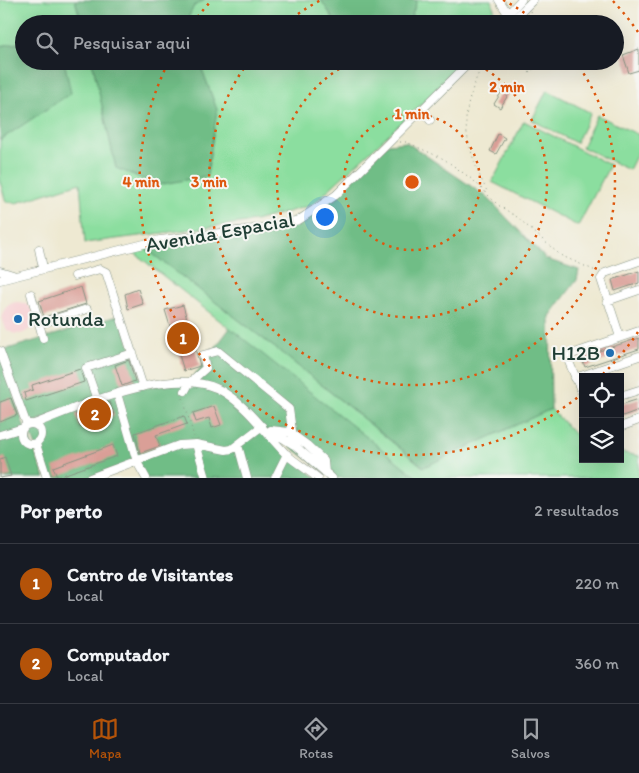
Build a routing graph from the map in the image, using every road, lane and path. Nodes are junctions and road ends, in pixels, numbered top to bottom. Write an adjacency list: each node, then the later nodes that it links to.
1 (499, 0): 6 (lane)
2 (515, 0): 3 (lane)
3 (520, 0): 7 (lane)
4 (533, 0): 5 (lane)
5 (527, 6): 8 (lane); 9 (path)
6 (508, 15)
7 (512, 15)
8 (515, 15)
9 (533, 15)
10 (462, 70): 14 (lane, Avenida Espacial)
11 (479, 70): 17 (path)
12 (532, 70): 13 (path)
13 (529, 73)
14 (423, 109): 15 (lane); 16 (lane, Avenida Espacial)
15 (430, 120)
16 (388, 144): 17 (path); 20 (lane, Avenida Espacial)
17 (488, 192): 24 (path)
18 (39, 249): 20 (lane)
19 (639, 261): 24 (lane)
20 (43, 268): 22 (lane, Avenida Espacial)
21 (0, 271): 22 (lane)
22 (15, 275): 25 (lane, Avenida Espacial)
23 (75, 276): 35 (lane)
24 (602, 276): 28 (lane)
25 (0, 280)
26 (639, 290): 28 (lane)
27 (31, 294): 30 (lane)
28 (607, 301): 32 (lane)
29 (87, 309): 30 (lane)
30 (39, 324): 33 (lane)
31 (639, 331): 32 (lane)
32 (620, 337): 37 (lane)
33 (43, 338)
34 (0, 351): 49 (lane)
35 (132, 353): 41 (lane); 46 (lane)
36 (639, 356): 37 (lane)
37 (575, 378): 40 (lane)
38 (190, 382): 39 (lane); 43 (lane); 50 (lane); 51 (lane)
39 (178, 383): 41 (lane); 54 (path)
40 (579, 386)
41 (143, 387): 44 (lane)
42 (639, 390): 45 (lane)
43 (185, 391)
44 (117, 392): 46 (lane); 58 (lane)
45 (624, 395)
46 (97, 400): 49 (lane)
47 (639, 420): 48 (lane)
48 (624, 425)
49 (28, 426): 52 (lane); 53 (lane); 53 (lane)
50 (266, 428): 51 (lane); 55 (lane); 56 (lane); 57 (lane)
51 (292, 434): 56 (lane); 61 (lane)
52 (0, 435)
53 (36, 444): 62 (lane)
54 (196, 444): 55 (lane); 58 (lane); 65 (lane)
55 (238, 445): 66 (lane)
56 (294, 445): 59 (lane)
57 (287, 454): 60 (lane); 67 (lane)
58 (137, 462): 63 (lane); 64 (lane)
59 (313, 462): 60 (lane); 61 (lane)
60 (307, 470): 68 (lane)
61 (330, 477)
62 (47, 478)
63 (90, 478)
64 (146, 478)
65 (206, 478)
66 (247, 478)
67 (275, 478)
68 (318, 478)

